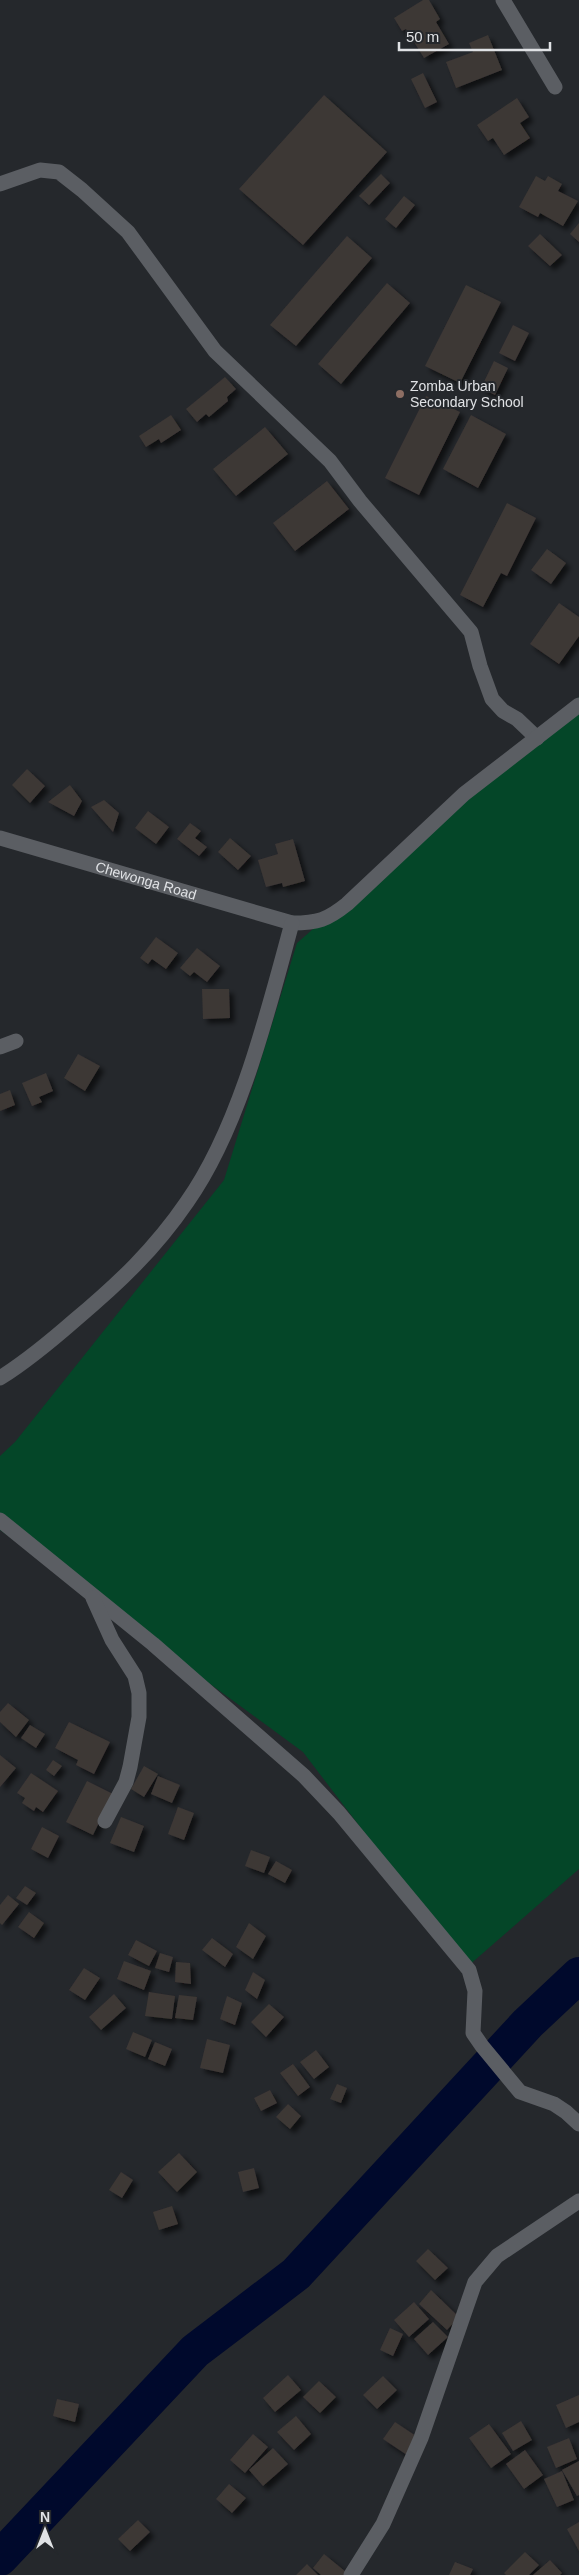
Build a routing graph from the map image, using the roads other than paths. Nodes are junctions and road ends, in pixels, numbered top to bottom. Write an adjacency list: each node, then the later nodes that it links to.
1 (502, 0): 2 (street)
2 (556, 87)
3 (0, 184): 5 (street)
4 (579, 705): 5 (street)
5 (537, 738): 7 (street)
6 (0, 838): 7 (street, Chewonga Road)
7 (292, 923): 10 (street)
8 (16, 1041): 9 (street)
9 (0, 1047)
10 (0, 1378)
11 (0, 1520): 12 (street)
12 (91, 1594): 13 (street); 14 (street)
13 (105, 1821)
14 (579, 2124)
15 (579, 2201): 16 (street)
16 (351, 2575)

